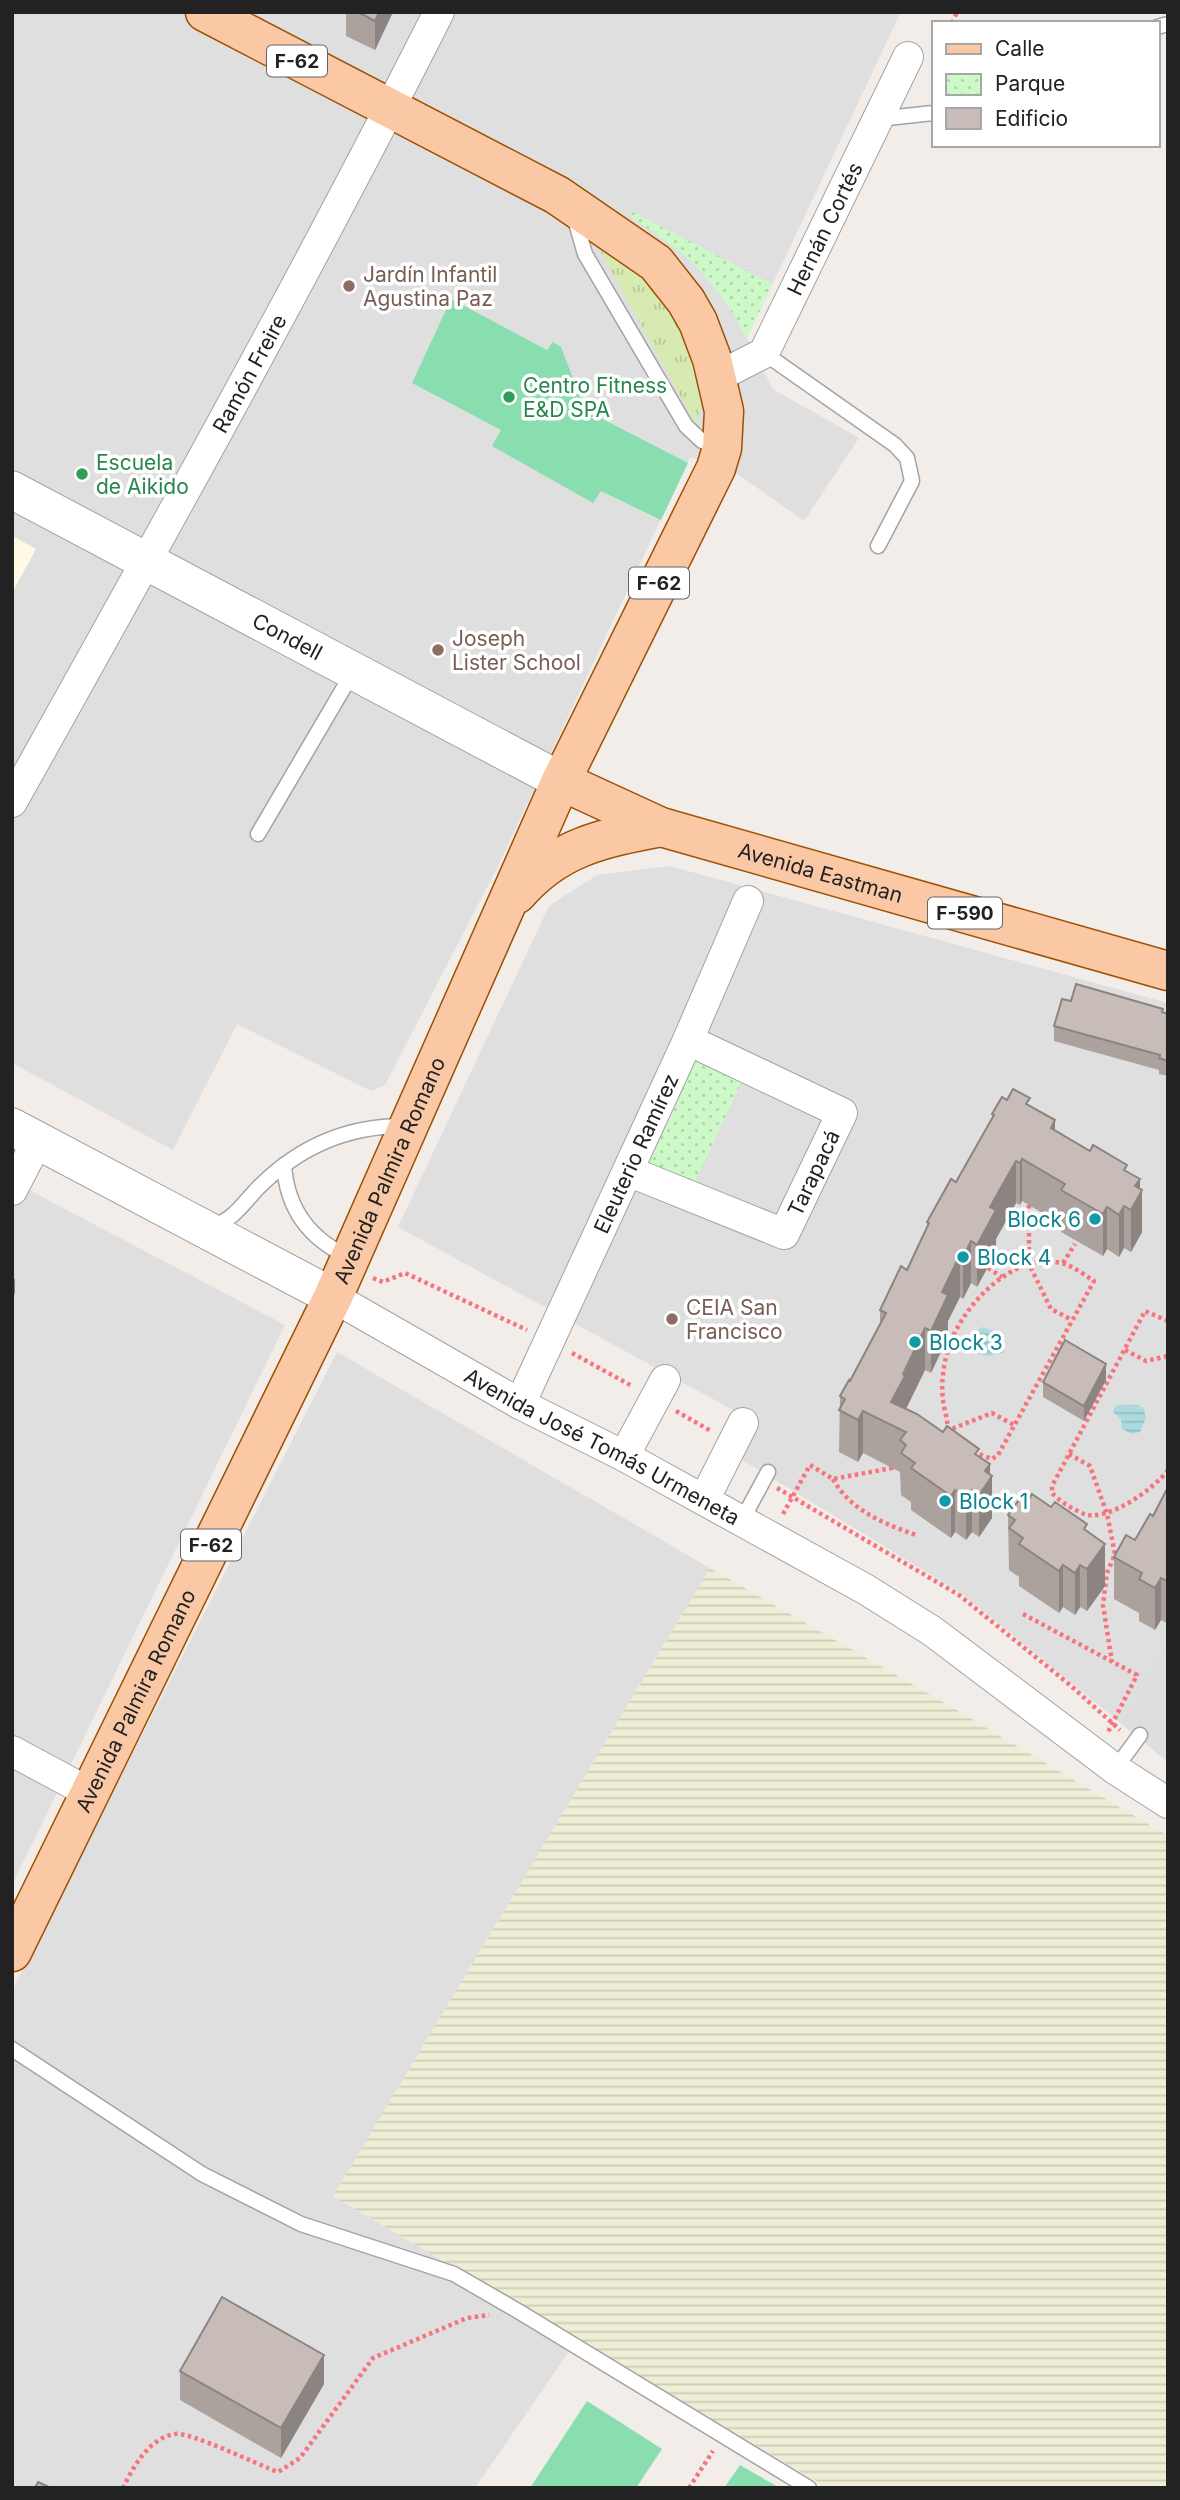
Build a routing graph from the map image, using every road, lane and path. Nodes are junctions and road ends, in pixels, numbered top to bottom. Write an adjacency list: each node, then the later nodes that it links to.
1 (205, 12): 4 (main road, F-62)
2 (439, 12): 4 (street, Ramón Freire)
3 (908, 57): 6 (street, Hernán Cortés)
4 (390, 110): 7 (main road, F-62); 13 (street, Ramón Freire)
5 (932, 113): 6 (lane)
6 (878, 119): 8 (street, Hernán Cortés)
7 (571, 205): 9 (main road, F-62); 10 (lane)
8 (764, 354): 9 (street); 12 (lane)
9 (717, 377): 10 (main road, Avenida Palmira Romano / F-62)
10 (722, 448): 15 (main road, Avenida Palmira Romano / F-62)
11 (12, 491): 13 (street, Condell)
12 (878, 546)
13 (146, 562): 14 (street, Condell); 16 (street, Ramón Freire)
14 (354, 671): 15 (street, Condell); 18 (lane)
15 (561, 781): 17 (main road, Avenida Eastman / F-590); 20 (main road, Avenida Palmira Romano / F-62)
16 (12, 802)
17 (661, 827): 20 (main road); 21 (main road, Avenida Eastman / F-590)
18 (258, 834)
19 (748, 901): 22 (street, Eleuterio Ramírez)
20 (500, 919): 23 (main road, Avenida Palmira Romano / F-62)
21 (1168, 971)
22 (688, 1040): 26 (street, Eleuterio Ramírez); 26 (street, Tarapacá)
23 (408, 1126): 25 (lane); 31 (main road, Avenida Palmira Romano / F-62)
24 (25, 1134): 27 (street); 29 (street, Avenida José Tomás Urmeneta)
25 (284, 1165): 29 (lane); 31 (lane)
26 (628, 1171): 44 (street, Eleuterio Ramírez)
27 (12, 1191)
28 (1029, 1205): 33 (path)
29 (206, 1230): 36 (street, Avenida José Tomás Urmeneta)
30 (1074, 1244): 32 (path)
31 (350, 1258): 36 (main road, Avenida Palmira Romano / F-62)
32 (1063, 1263): 33 (path); 37 (path)
33 (1029, 1264): 35 (path); 37 (path)
34 (988, 1268): 35 (path)
35 (1002, 1277): 42 (path)
36 (333, 1297): 44 (street, Avenida José Tomás Urmeneta); 71 (main road, Avenida Palmira Romano / F-62)
37 (1073, 1320): 46 (path)
38 (1168, 1321): 39 (path)
39 (1125, 1350): 41 (path); 51 (path)
40 (940, 1355): 42 (path)
41 (1168, 1356)
42 (946, 1360): 47 (path)
43 (665, 1380): 52 (street)
44 (520, 1404): 52 (street, Avenida José Tomás Urmeneta)
45 (743, 1423): 58 (street)
46 (1014, 1425): 47 (path); 50 (path)
47 (948, 1430): 48 (path); 49 (path)
48 (938, 1434)
49 (952, 1436)
50 (968, 1449)
51 (1069, 1454): 59 (path); 60 (path)
52 (624, 1456): 58 (street, Avenida José Tomás Urmeneta)
53 (899, 1456): 56 (path)
54 (1168, 1470): 59 (path)
55 (766, 1476): 57 (path); 61 (lane)
56 (833, 1479): 57 (path); 63 (path)
57 (793, 1496): 64 (path); 67 (path)
58 (704, 1500): 61 (street, Avenida José Tomás Urmeneta)
59 (1107, 1514): 60 (path); 66 (path)
60 (1085, 1515): 62 (path)
61 (742, 1520): 64 (street, Avenida José Tomás Urmeneta)
62 (1080, 1524)
63 (916, 1535)
64 (771, 1536): 70 (street, Avenida José Tomás Urmeneta)
65 (1023, 1614): 66 (path)
66 (1112, 1662): 67 (path)
67 (1113, 1723): 68 (path); 70 (path)
68 (1137, 1739): 70 (lane)
69 (12, 1751): 71 (street)
70 (1106, 1761): 72 (street, Avenida José Tomás Urmeneta)
71 (90, 1793): 73 (main road, Avenida Palmira Romano / F-62)
72 (1168, 1803)
73 (12, 1952)
74 (12, 2049): 75 (lane)
75 (518, 2311): 76 (lane); 77 (path)
76 (723, 2435): 78 (path); 79 (lane)
77 (123, 2488)
78 (689, 2488)
79 (809, 2488)

